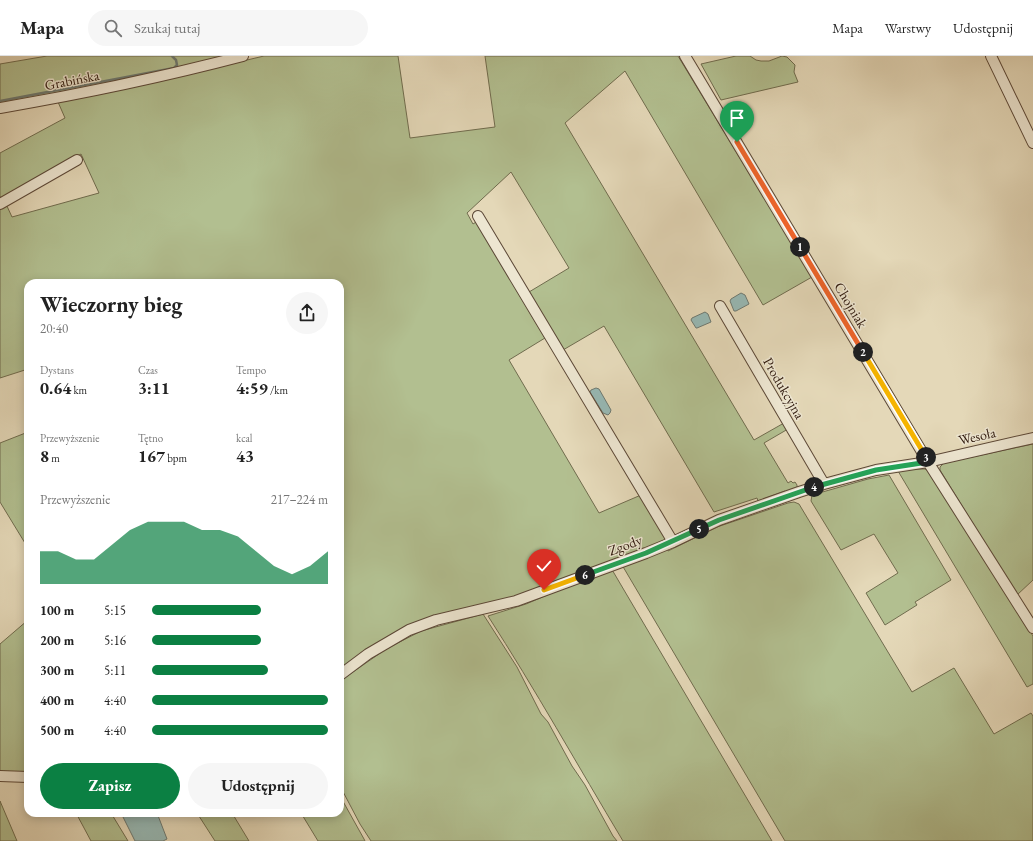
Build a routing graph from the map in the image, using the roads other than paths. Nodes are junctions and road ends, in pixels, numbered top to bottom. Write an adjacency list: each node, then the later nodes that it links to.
1 (243, 56): 4 (street, Grabińska)
2 (685, 56): 11 (street, Chojniak)
3 (991, 56): 5 (street)
4 (0, 108)
5 (1033, 143)
6 (77, 160): 7 (street)
7 (0, 204)
8 (478, 216): 13 (street)
9 (720, 306): 12 (street, Produkcyjna)
10 (1033, 438): 11 (street, Wesoła)
11 (928, 462): 12 (street, Zgody); 14 (street, Chojniak)
12 (824, 484): 13 (street, Zgody)
13 (673, 542): 15 (street, Zgody)
14 (1033, 628)
15 (344, 672)
16 (0, 776): 17 (street)
17 (24, 777)

